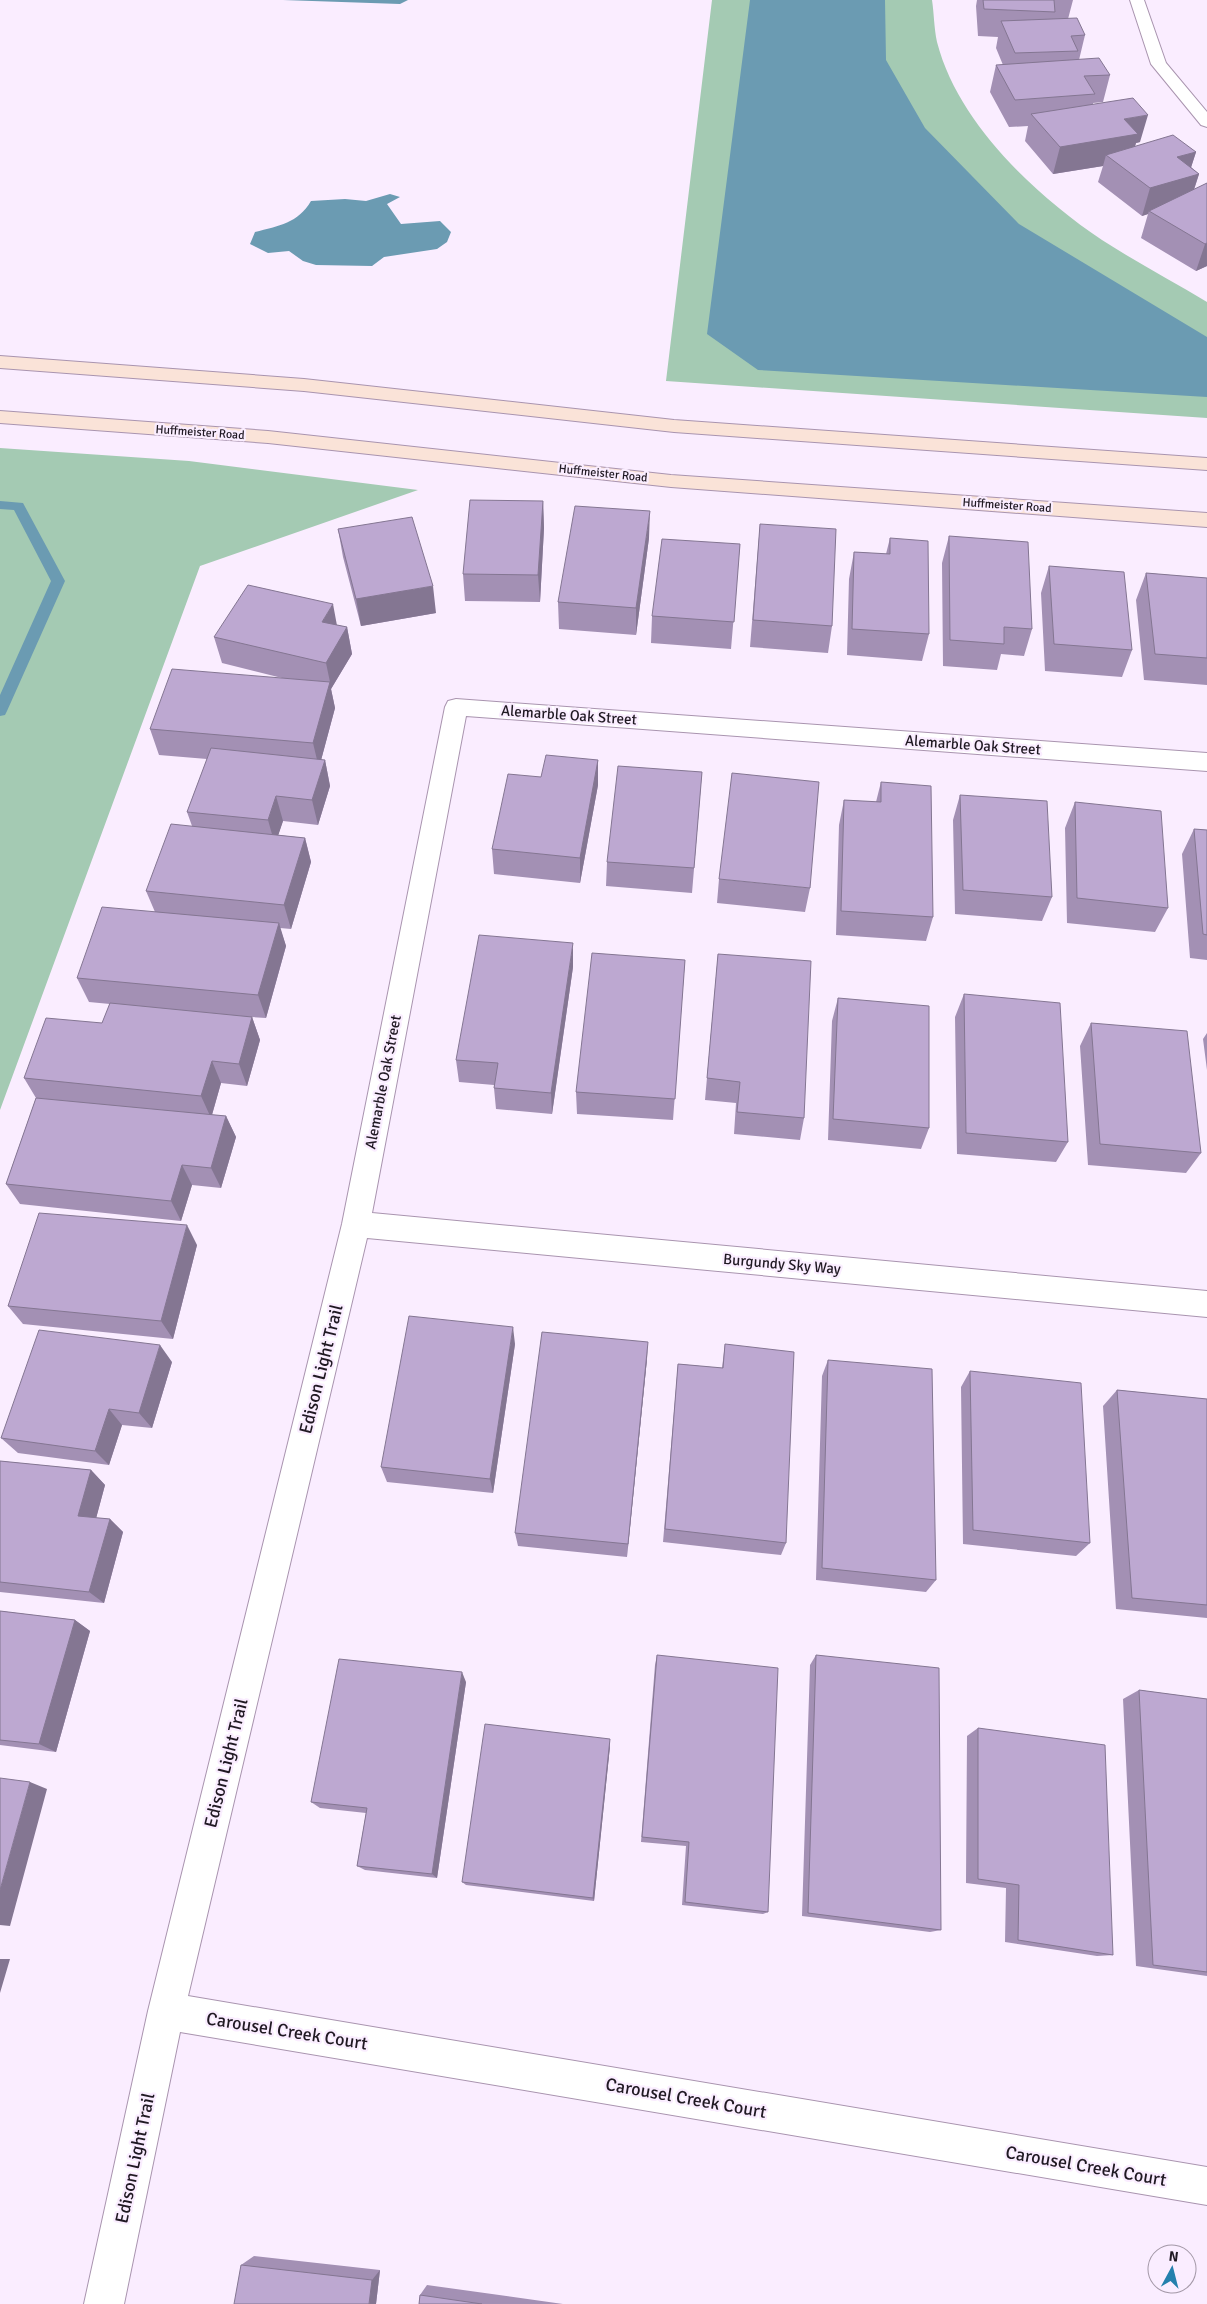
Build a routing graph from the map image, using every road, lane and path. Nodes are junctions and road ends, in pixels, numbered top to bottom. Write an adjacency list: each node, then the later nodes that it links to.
1 (1138, 0): 2 (street)
2 (1207, 122)
3 (0, 362): 5 (main road)
4 (0, 417): 6 (main road, Huffmeister Road)
5 (1207, 464)
6 (1207, 520)
7 (1207, 762): 8 (street, Alemarble Oak Street)
8 (356, 1224): 9 (street, Burgundy Sky Way); 10 (street, Edison Light Trail)
9 (1207, 1304)
10 (166, 2011): 11 (street, Carousel Creek Court); 12 (street, Edison Light Trail)
11 (1207, 2186)
12 (104, 2304)

